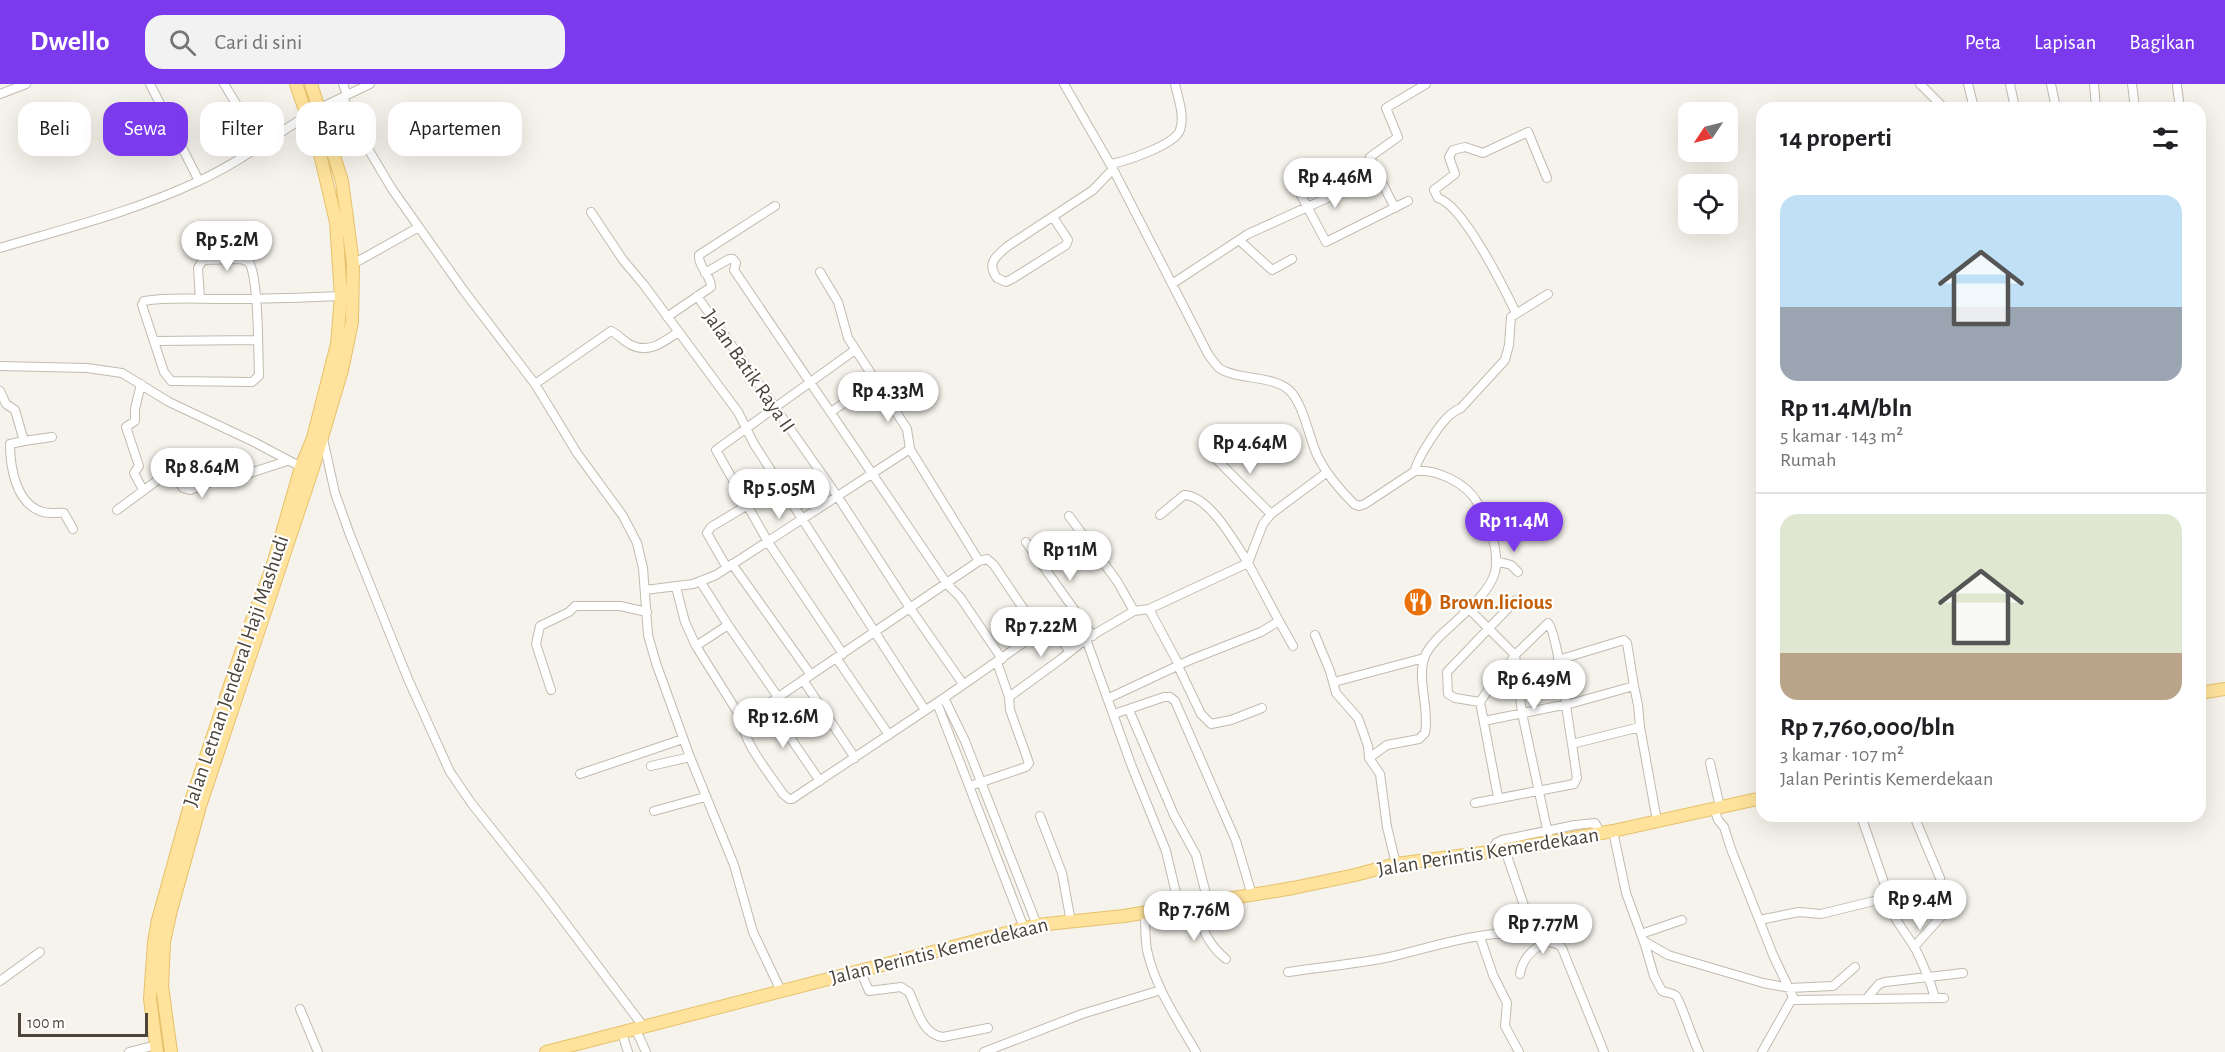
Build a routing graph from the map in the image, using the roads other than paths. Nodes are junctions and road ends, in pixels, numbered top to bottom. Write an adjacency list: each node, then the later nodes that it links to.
1 (26, 84): 18 (street)
2 (150, 84): 39 (street)
3 (224, 84): 20 (street)
4 (296, 84): 21 (main road, Jalan Letnan Jenderal Haji Mashudi)
5 (311, 84): 22 (main road, Jalan Letnan Jenderal Haji Mashudi)
6 (342, 84): 19 (street)
7 (370, 84): 19 (street)
8 (1064, 84): 35 (street)
9 (1175, 84): 35 (street)
10 (1426, 84): 36 (street)
11 (1920, 84): 24 (street)
12 (1968, 84): 25 (street)
13 (2010, 84): 26 (street)
14 (2051, 84): 27 (street)
15 (2094, 84): 28 (street)
16 (2132, 84): 29 (street)
17 (2177, 86): 30 (street)
18 (0, 94)
19 (345, 96): 23 (street); 47 (street)
20 (235, 102)
21 (303, 102)
22 (318, 102)
23 (332, 102)
24 (1938, 102)
25 (1972, 102)
26 (2013, 102)
27 (2054, 102)
28 (2096, 102)
29 (2134, 102)
30 (2179, 102)
31 (244, 156): 39 (street)
32 (320, 156): 56 (main road, Jalan Letnan Jenderal Haji Mashudi)
33 (335, 156): 51 (main road, Jalan Letnan Jenderal Haji Mashudi)
34 (1329, 165): 40 (street)
35 (1112, 166): 46 (street); 54 (street)
36 (1378, 175): 40 (street); 44 (street)
37 (1547, 178): 60 (street)
38 (1293, 180): 43 (street)
39 (199, 181): 49 (street)
40 (1341, 192): 43 (street)
41 (1408, 201): 44 (street)
42 (774, 206): 53 (street)
43 (1308, 207): 44 (street); 48 (street)
44 (1395, 208)
45 (591, 212): 61 (street)
46 (1053, 217): 46 (street)
47 (419, 227): 51 (street); 70 (street)
48 (1239, 240): 50 (street); 54 (street)
49 (0, 248)
50 (1292, 259)
51 (353, 264): 75 (main road, Jalan Letnan Jenderal Haji Mashudi)
52 (820, 272): 65 (street)
53 (705, 273): 57 (street); 67 (street)
54 (1172, 284): 83 (street)
55 (1548, 294): 60 (street)
56 (341, 296): 59 (street); 81 (main road, Jalan Letnan Jenderal Haji Mashudi)
57 (697, 297): 61 (street); 72 (street, Jalan Batik Raya II)
58 (200, 299): 59 (street); 59 (street); 64 (street)
59 (256, 299): 63 (street)
60 (1516, 313): 82 (street)
61 (667, 316): 62 (street)
62 (678, 332): 70 (street); 74 (street)
63 (258, 340): 64 (street); 64 (street)
64 (155, 341)
65 (855, 350): 67 (street); 68 (street)
66 (0, 366): 69 (street)
67 (810, 381): 72 (street); 73 (street)
68 (876, 381): 73 (street); 78 (street)
69 (141, 384): 80 (street); 85 (street)
70 (535, 384): 104 (street)
71 (0, 391): 77 (street)
72 (775, 408): 74 (street); 86 (street, Jalan Batik Raya II)
73 (831, 412): 84 (street)
74 (745, 427): 87 (street); 92 (street)
75 (322, 435): 149 (main road, Jalan Letnan Jenderal Haji Mashudi); 220 (street)
76 (52, 437): 77 (street)
77 (24, 441): 93 (street)
78 (910, 449): 84 (street); 96 (street)
79 (1212, 455): 89 (street)
80 (287, 461): 81 (street); 85 (street)
81 (301, 467): 149 (main road, Jalan Letnan Jenderal Haji Mashudi)
82 (1415, 471): 83 (street); 97 (street)
83 (1326, 473): 89 (street)
84 (873, 474): 86 (street); 102 (street)
85 (143, 490): 88 (street)
86 (838, 497): 92 (street); 106 (street, Jalan Batik Raya II)
87 (746, 506): 94 (street); 99 (street)
88 (117, 510)
89 (1271, 514): 98 (street)
90 (1160, 515): 98 (street)
91 (1069, 516): 109 (street)
92 (804, 519): 94 (street); 114 (street)
93 (73, 529)
94 (768, 542): 99 (street); 122 (street)
95 (1026, 542): 117 (street)
96 (979, 561): 102 (street); 115 (street)
97 (1496, 561): 100 (street); 108 (street)
98 (1248, 563): 107 (street); 111 (street)
99 (730, 566): 101 (street); 127 (street)
100 (1518, 572)
101 (700, 581): 103 (street); 112 (street)
102 (947, 584): 106 (street); 124 (street)
103 (676, 587): 104 (street); 118 (street)
104 (645, 590): 110 (street)
105 (1516, 600): 113 (street)
106 (910, 608): 114 (street); 132 (street, Jalan Batik Raya II)
107 (1149, 609): 109 (street); 126 (street)
108 (1469, 609): 113 (street); 123 (street)
109 (1134, 611): 117 (street)
110 (647, 612): 135 (street); 154 (street)
111 (1279, 621): 119 (street); 126 (street)
112 (728, 625): 118 (street); 137 (street)
113 (1487, 628): 121 (street); 141 (street)
114 (875, 630): 122 (street); 145 (street)
115 (1038, 632): 120 (street); 124 (street)
116 (1315, 635): 131 (street)
117 (1089, 637): 120 (street); 139 (street)
118 (696, 646): 150 (street)
119 (1293, 646)
120 (1069, 651): 138 (street)
121 (1515, 655): 125 (street); 128 (street); 130 (street)
122 (840, 656): 127 (street); 153 (street)
123 (1424, 658): 131 (street); 160 (street)
124 (999, 660): 132 (street); 138 (street)
125 (1558, 660): 133 (street); 143 (street)
126 (1178, 666): 139 (street); 144 (street)
127 (811, 675): 129 (street)
128 (1516, 678): 130 (street); 147 (street)
129 (803, 680): 137 (street); 159 (street)
130 (1499, 680): 141 (street)
131 (1334, 682): 160 (street)
132 (963, 684): 140 (street)
133 (1634, 686): 143 (street); 152 (street)
134 (2225, 689): 136 (main road)
135 (551, 690)
136 (2206, 692)
137 (778, 697): 142 (street)
138 (1009, 697): 165 (street)
139 (1109, 698): 148 (street)
140 (941, 701): 145 (street); 155 (street); 157 (street)
141 (1480, 702): 151 (street)
142 (767, 704): 150 (street); 164 (street)
143 (1565, 705): 147 (street); 156 (street)
144 (1262, 708)
145 (925, 710): 153 (street)
146 (1129, 710): 148 (street); 186 (street); 189 (street)
147 (1521, 713): 151 (street); 167 (street)
148 (1114, 714): 190 (street)
149 (225, 715): 223 (main road, Jalan Letnan Jenderal Haji Mashudi); 225 (main road, Jalan Letnan Jenderal Haji Mashudi)
150 (743, 721): 164 (street)
151 (1484, 721): 169 (street)
152 (1640, 727): 156 (street); 175 (street)
153 (889, 735): 159 (street)
154 (683, 739): 158 (street); 163 (street)
155 (965, 741): 157 (street); 165 (street)
156 (1572, 744): 167 (street)
157 (953, 745): 166 (street)
158 (690, 757): 162 (street); 168 (street)
159 (855, 758): 164 (street)
160 (1370, 758): 184 (street)
161 (1710, 763): 172 (street)
162 (651, 766)
163 (579, 774)
164 (820, 780)
165 (982, 783): 166 (street); 179 (street)
166 (970, 786): 181 (street)
167 (1537, 790): 169 (street); 180 (street)
168 (705, 797): 173 (street); 213 (street)
169 (1498, 797): 171 (street)
170 (1756, 799): 172 (main road, Jalan Perintis Kemerdekaan)
171 (1475, 803)
172 (1717, 808): 175 (main road, Jalan Perintis Kemerdekaan); 193 (street)
173 (654, 811)
174 (1040, 816): 194 (street)
175 (1657, 821): 178 (main road, Jalan Perintis Kemerdekaan)
176 (1863, 822): 187 (street)
177 (1917, 822): 185 (street)
178 (1607, 832): 180 (main road, Jalan Perintis Kemerdekaan); 200 (street)
179 (1003, 837): 181 (street); 195 (street)
180 (1548, 837): 182 (main road, Jalan Perintis Kemerdekaan); 183 (street)
181 (991, 840): 196 (street)
182 (1505, 850): 183 (main road, Jalan Perintis Kemerdekaan); 198 (street)
183 (1492, 852): 184 (main road, Jalan Perintis Kemerdekaan)
184 (1396, 864): 186 (main road, Jalan Perintis Kemerdekaan)
185 (1940, 878)
186 (1252, 895): 189 (main road, Jalan Perintis Kemerdekaan)
187 (1887, 896): 193 (street); 201 (street)
188 (1960, 900): 201 (street)
189 (1202, 903): 190 (main road, Jalan Perintis Kemerdekaan); 203 (street)
190 (1179, 906): 191 (main road, Jalan Perintis Kemerdekaan)
191 (1145, 912): 194 (main road, Jalan Perintis Kemerdekaan); 212 (street)
192 (1682, 920): 200 (street)
193 (1760, 920): 214 (street)
194 (1071, 922): 195 (main road, Jalan Perintis Kemerdekaan)
195 (1037, 925): 196 (main road, Jalan Perintis Kemerdekaan)
196 (1024, 928): 205 (main road, Jalan Perintis Kemerdekaan)
197 (1480, 937): 198 (street); 206 (street); 232 (street)
198 (1535, 938): 199 (street)
199 (1546, 942): 207 (street); 233 (street)
200 (1644, 942): 214 (street); 234 (street)
201 (1914, 947): 209 (street)
202 (40, 952): 210 (street)
203 (1226, 959)
204 (1855, 967): 211 (street)
205 (860, 970): 213 (main road, Jalan Perintis Kemerdekaan); 221 (street)
206 (1288, 972)
207 (1520, 974)
208 (1962, 974): 209 (street)
209 (1929, 977): 215 (street); 216 (street)
210 (0, 981)
211 (1833, 986): 214 (street); 218 (street)
212 (1161, 990): 230 (street); 231 (street)
213 (781, 991): 220 (main road, Jalan Perintis Kemerdekaan)
214 (1792, 994): 218 (street); 235 (street)
215 (1867, 998): 216 (street); 218 (street)
216 (1935, 998): 217 (street)
217 (1944, 998)
218 (1832, 999)
219 (300, 1009): 226 (street)
220 (639, 1027): 222 (main road, Jalan Perintis Kemerdekaan); 229 (street)
221 (988, 1028)
222 (622, 1033): 227 (main road, Jalan Perintis Kemerdekaan); 228 (street)
223 (157, 1048): 224 (street)
224 (129, 1052)
225 (171, 1052)
226 (318, 1052)
227 (546, 1052)
228 (628, 1052)
229 (646, 1052)
230 (984, 1052)
231 (1196, 1052)
232 (1519, 1052)
233 (1604, 1052)
234 (1699, 1052)
235 (1762, 1052)

